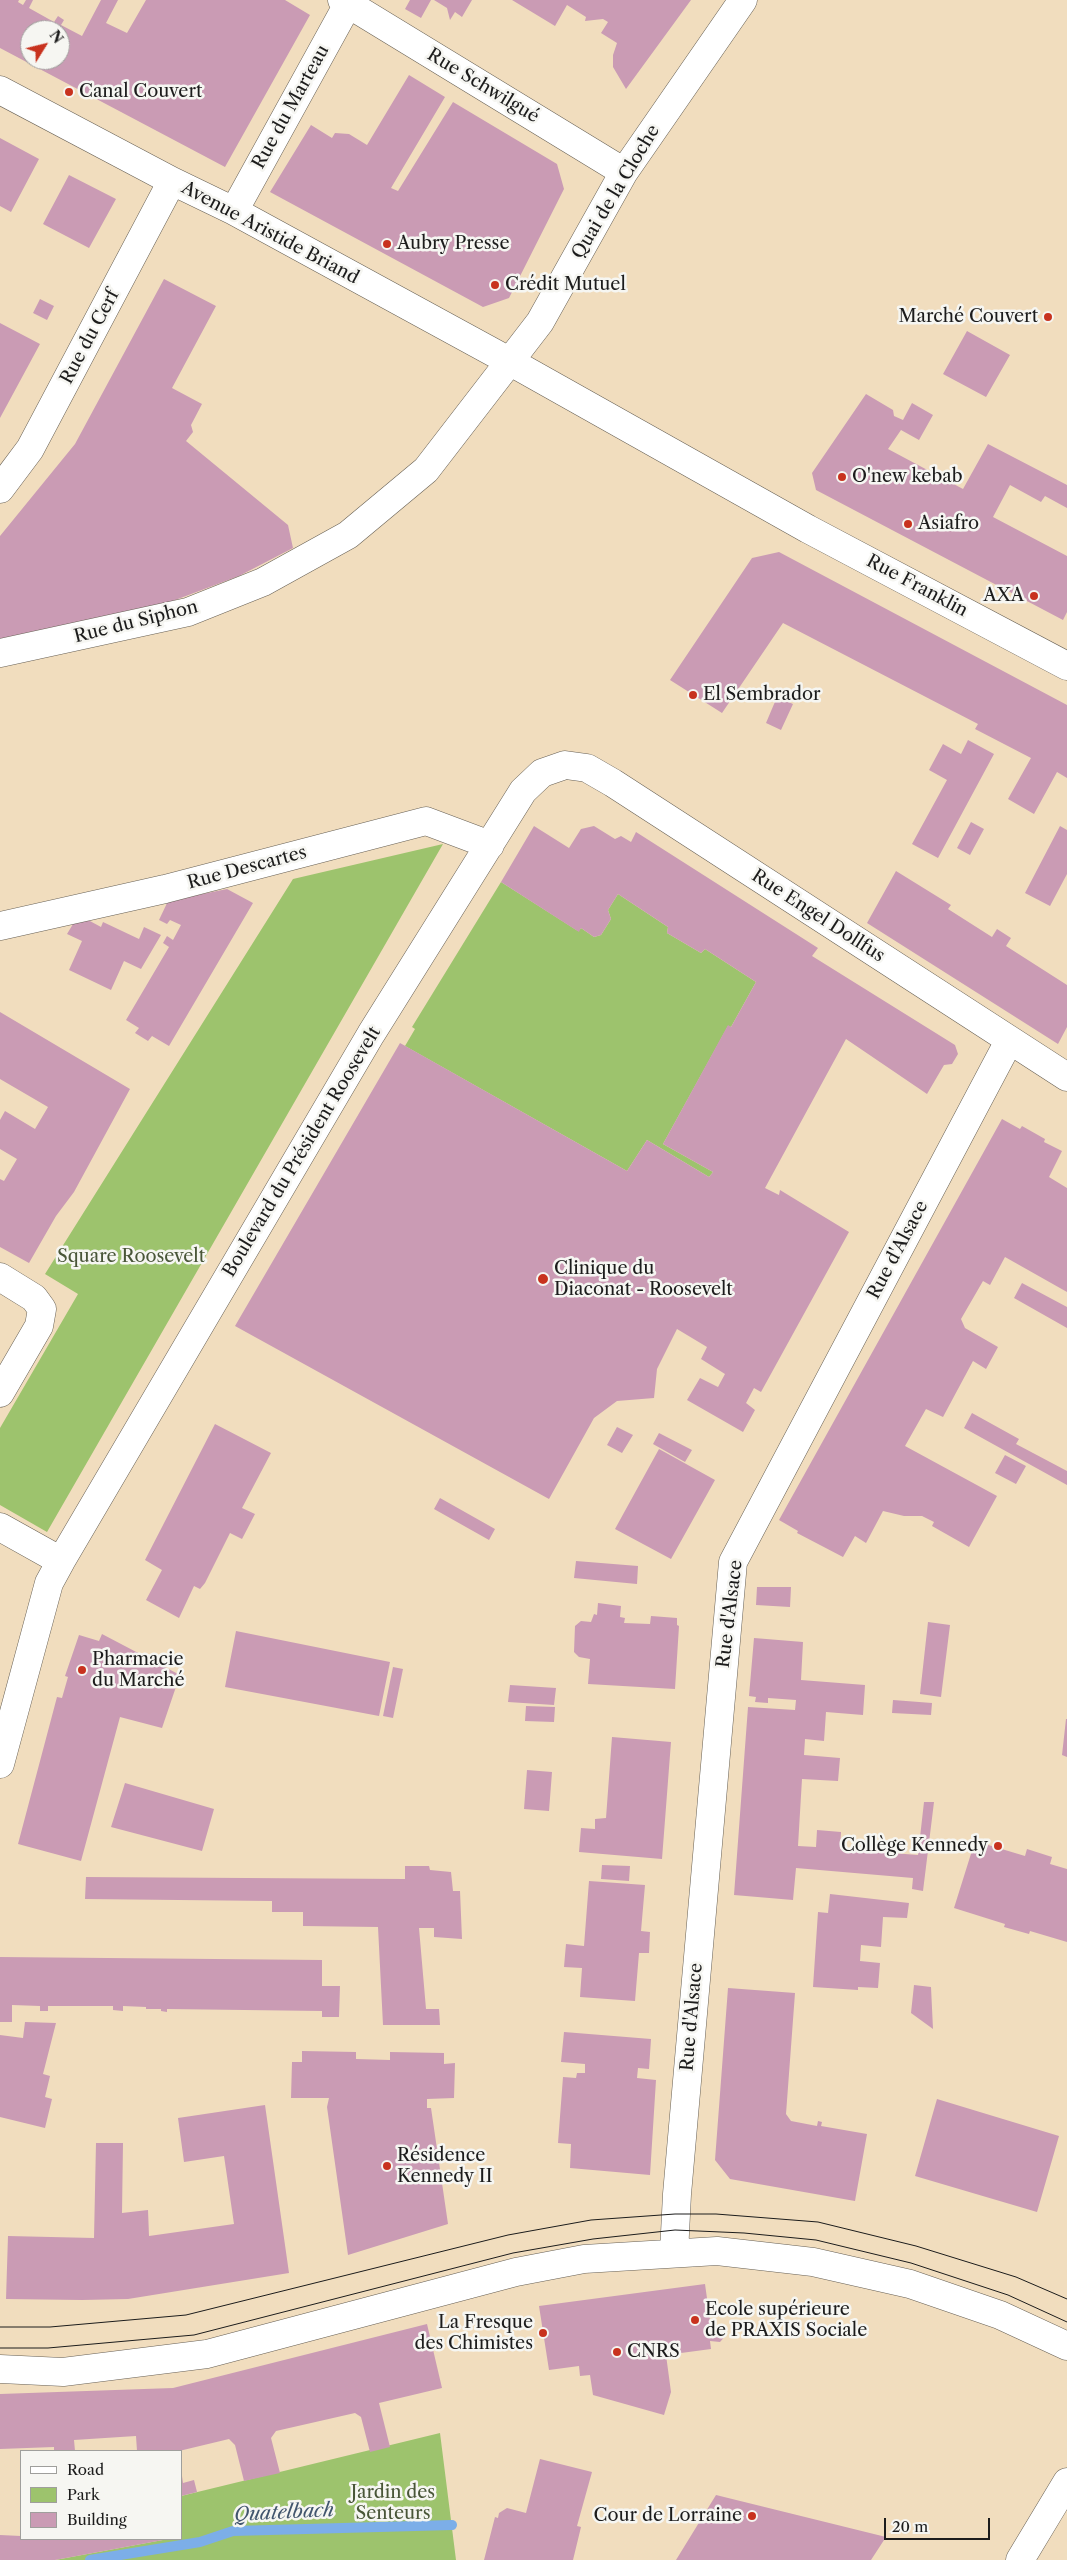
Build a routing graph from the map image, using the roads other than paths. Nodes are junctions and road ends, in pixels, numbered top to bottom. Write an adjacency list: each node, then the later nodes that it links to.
1 (743, 0): 4 (street, Quai de la Cloche)
2 (345, 2): 4 (street, Rue Schwilgué); 6 (street, Rue du Marteau)
3 (0, 90): 5 (street, Avenue Aristide Briand)
4 (624, 172): 7 (street, Quai de la Cloche)
5 (172, 182): 6 (street, Avenue Aristide Briand); 9 (street, Rue du Cerf)
6 (234, 211): 7 (street, Avenue Aristide Briand)
7 (509, 361): 8 (street, Avenue Aristide Briand); 10 (street, Rue du Siphon)
8 (714, 475): 11 (street, Rue Franklin)
9 (0, 489)
10 (0, 653)
11 (1067, 666)
12 (565, 765): 13 (street, Boulevard du Président Roosevelt); 15 (street, Rue Engel Dollfus)
13 (490, 845): 14 (street, Rue Descartes); 20 (street, Boulevard du Président Roosevelt)
14 (0, 926)
15 (1009, 1041): 16 (street, Rue Engel Dollfus); 22 (street, Rue d'Alsace)
16 (1067, 1078)
17 (0, 1276): 18 (street)
18 (0, 1393)
19 (0, 1527): 20 (street)
20 (61, 1561): 21 (street, Boulevard du Président Roosevelt)
21 (0, 1764)
22 (674, 2253): 23 (street); 24 (street)
23 (1067, 2346)
24 (0, 2369)
25 (1067, 2482): 26 (street)
26 (1020, 2560)

